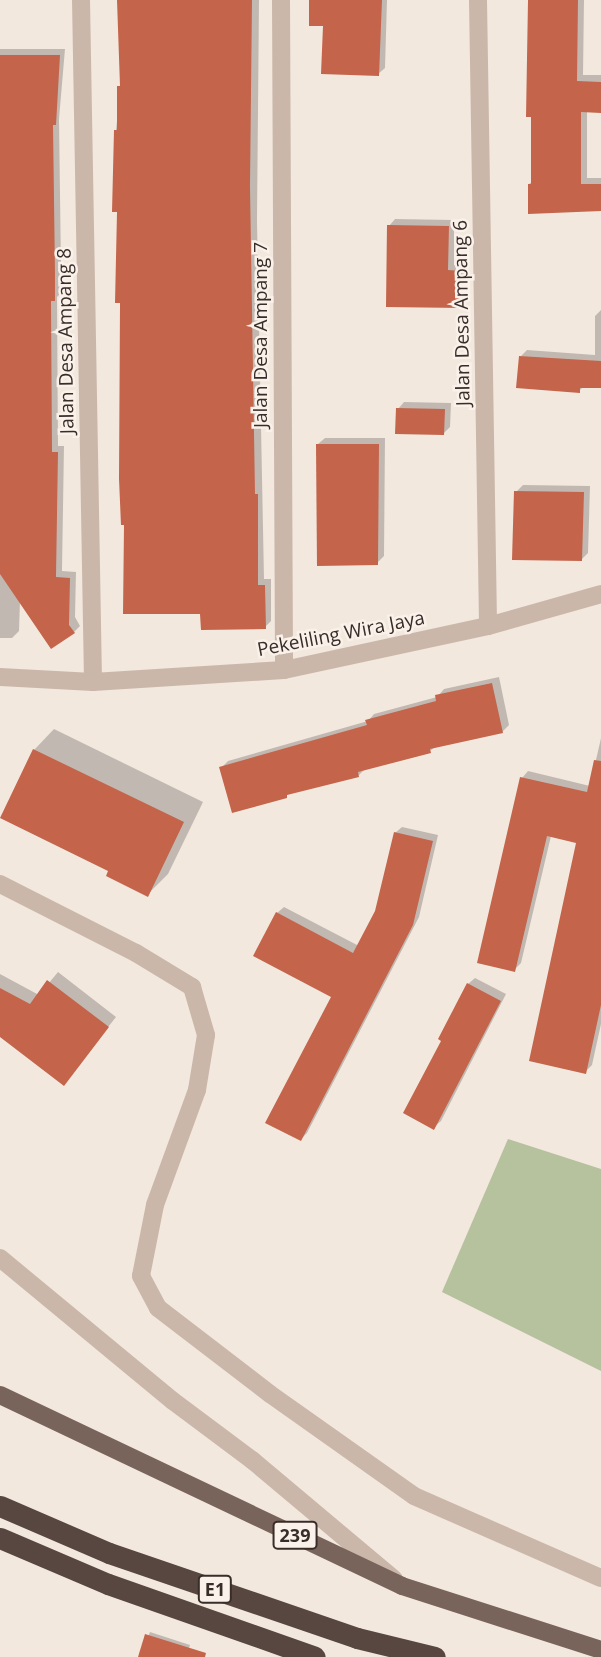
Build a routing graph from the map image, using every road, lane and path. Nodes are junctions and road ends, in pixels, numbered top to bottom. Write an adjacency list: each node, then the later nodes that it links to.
1 (81, 0): 8 (street, Jalan Desa Ampang 8)
2 (281, 0): 6 (street, Jalan Desa Ampang 7)
3 (478, 0): 5 (street, Jalan Desa Ampang 6)
4 (601, 594): 5 (street, Pekeliling Wira Jaya)
5 (488, 626): 6 (street, Pekeliling Wira Jaya)
6 (284, 670): 8 (street, Pekeliling Wira Jaya)
7 (0, 677): 8 (street, Pekeliling Wira Jaya)
8 (93, 682)
9 (0, 884): 14 (street)
10 (0, 1258): 15 (street)
11 (0, 1395): 15 (main road, 239)
12 (0, 1506): 18 (highway, E1)
13 (0, 1538): 17 (highway, E1)
14 (601, 1578)
15 (402, 1586): 16 (main road, 239)
16 (601, 1650)
17 (315, 1657)
18 (435, 1657)

